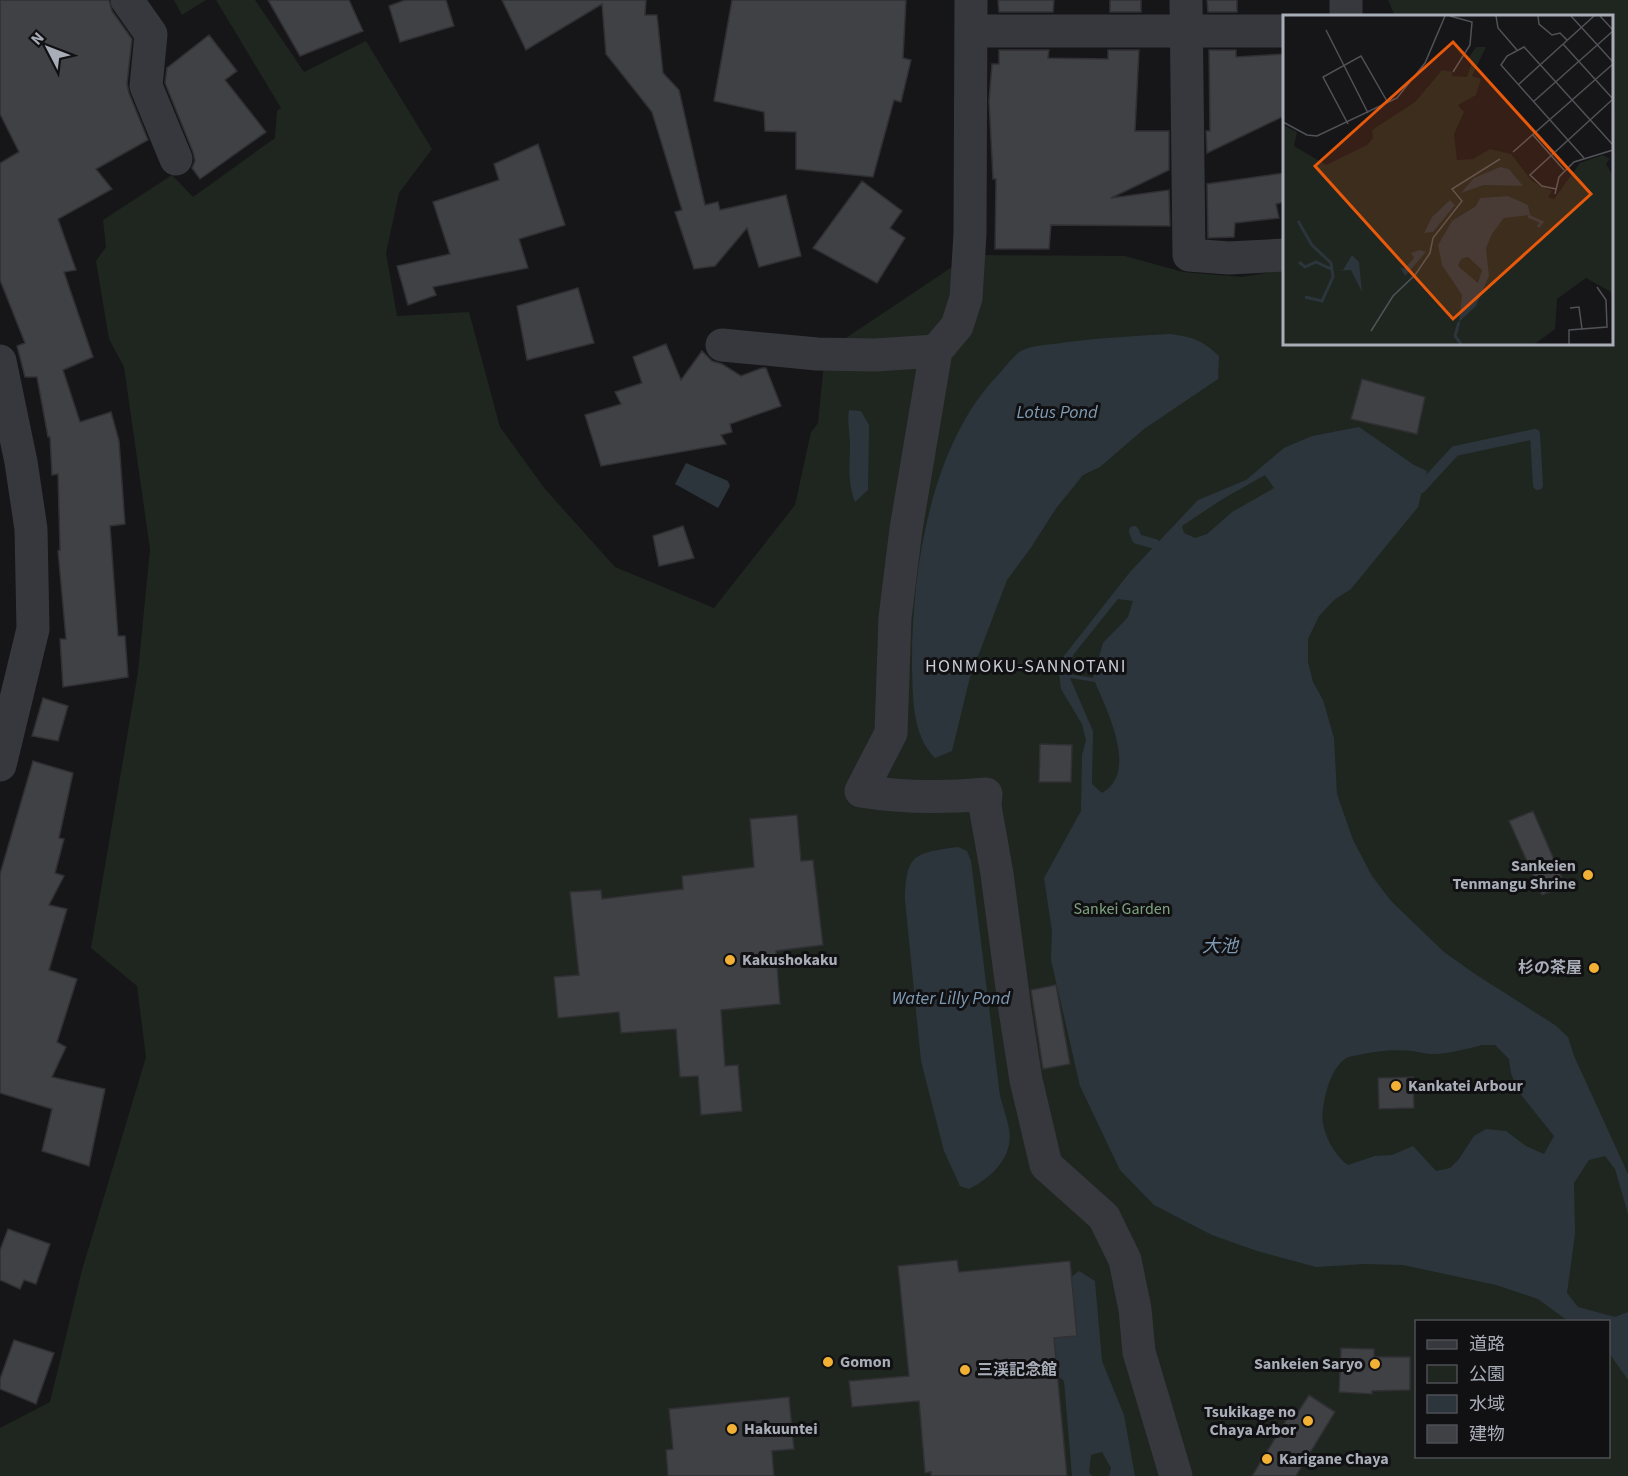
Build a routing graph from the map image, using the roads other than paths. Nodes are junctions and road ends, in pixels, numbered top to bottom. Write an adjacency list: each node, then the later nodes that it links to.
1 (127, 0): 6 (street)
2 (1186, 0): 5 (street)
3 (971, 15): 5 (street); 9 (street)
4 (1283, 32): 5 (street)
5 (1185, 33): 7 (street)
6 (176, 159)
7 (1283, 255)
8 (722, 345): 9 (street)
9 (936, 351): 13 (street)
10 (0, 361): 11 (street)
11 (7, 714): 12 (street)
12 (0, 765)
13 (1176, 1476)

